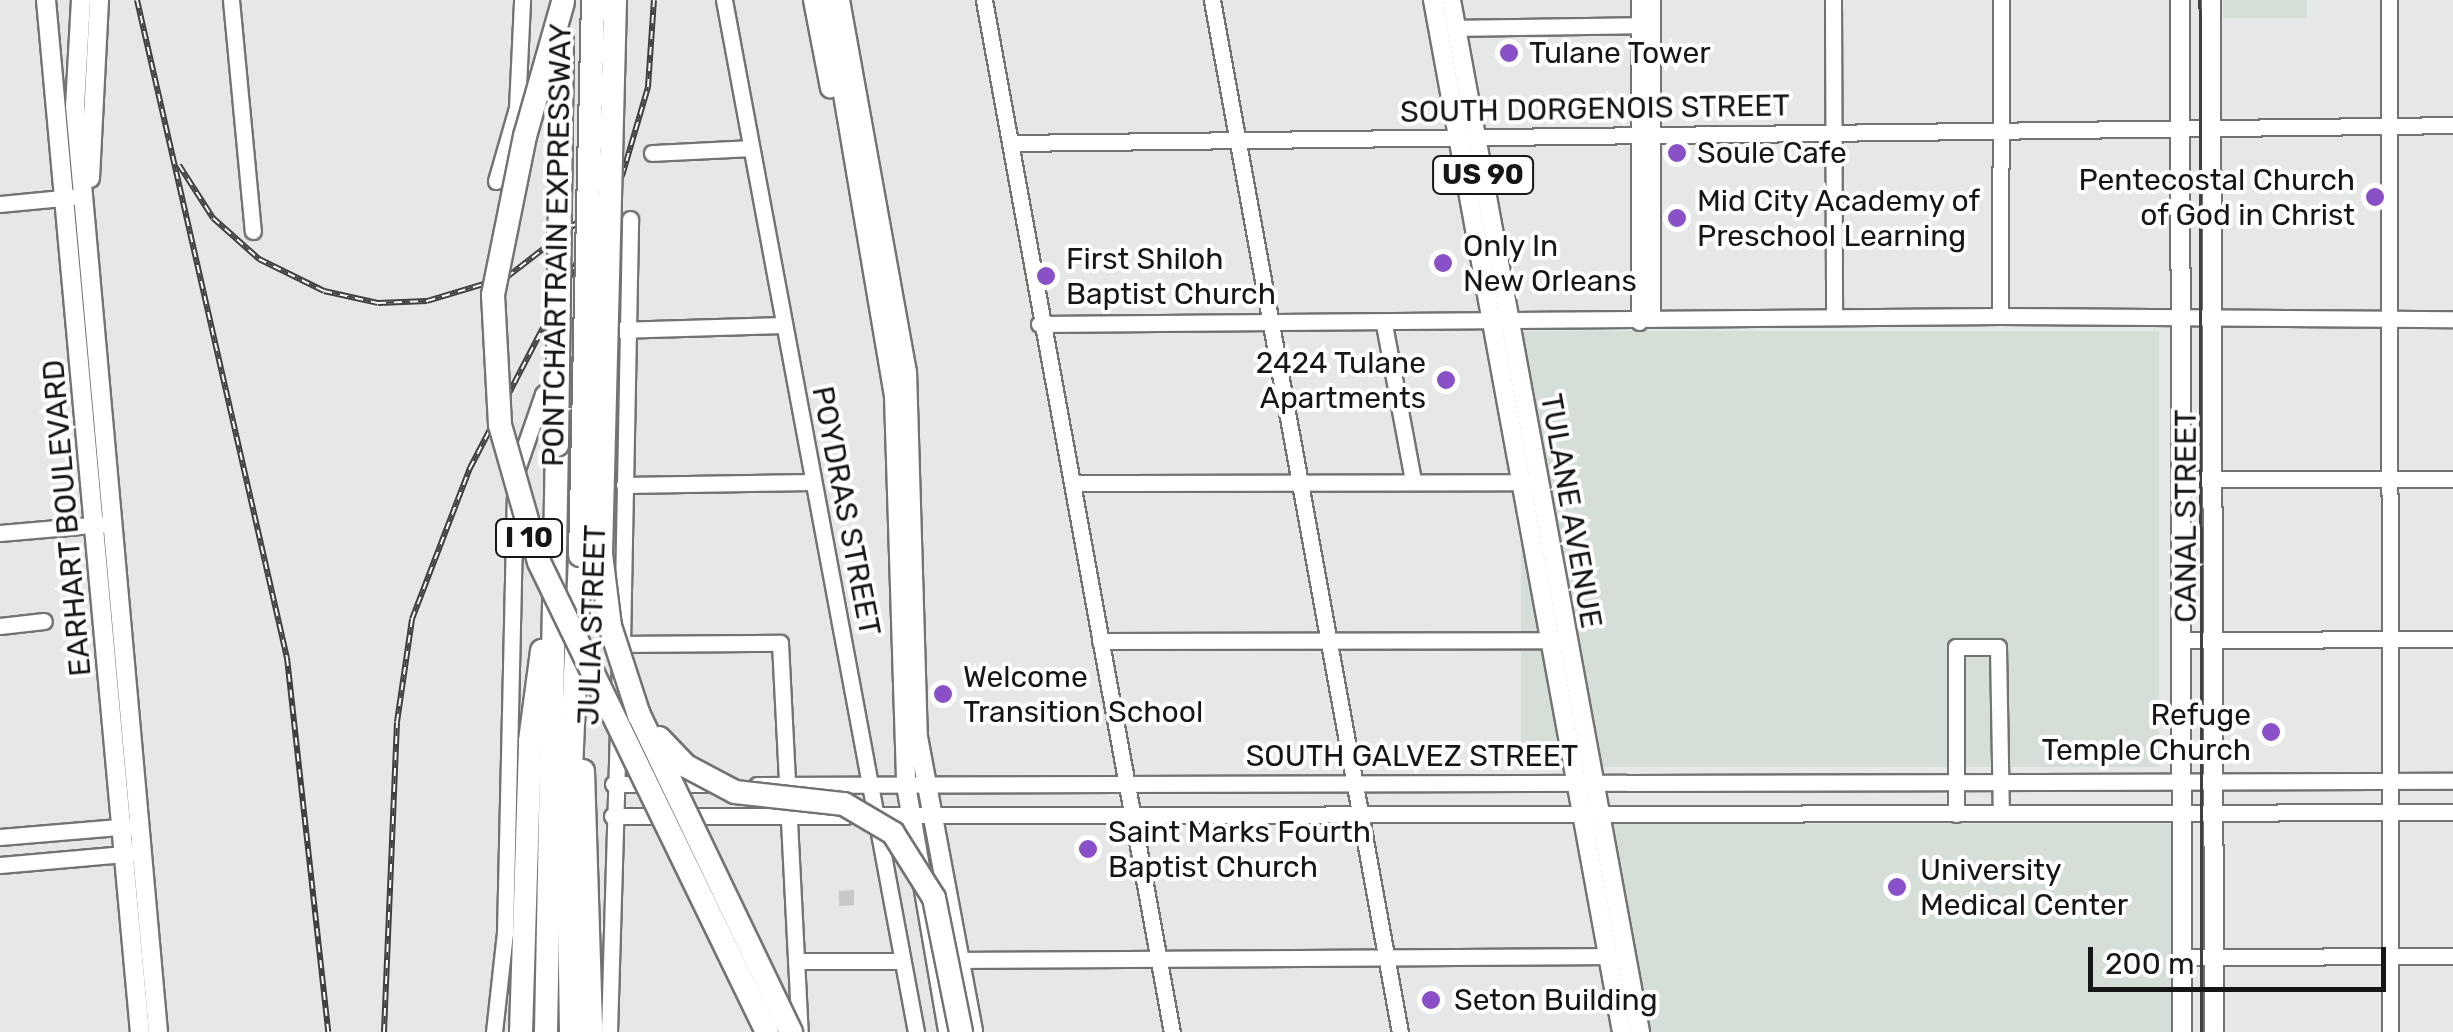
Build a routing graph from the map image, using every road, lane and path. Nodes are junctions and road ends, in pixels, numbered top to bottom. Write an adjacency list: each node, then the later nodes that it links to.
1 (46, 0): 41 (main road, EARHART BOULEVARD)
2 (81, 0): 41 (main road, EARHART BOULEVARD)
3 (99, 0): 41 (main road)
4 (231, 0): 44 (street)
5 (522, 0): 40 (street)
6 (593, 0): 84 (highway, PONTCHARTRAIN EXPRESSWAY, bridge)
7 (615, 0): 85 (highway, I 10, bridge)
8 (724, 0): 38 (street, POYDRAS STREET)
9 (813, 0): 58 (main road)
10 (828, 0): 58 (main road)
11 (840, 0): 98 (main road, POYDRAS STREET)
12 (984, 0): 37 (street)
13 (1212, 0): 36 (street)
14 (1433, 0): 35 (main road, TULANE AVENUE / US 90)
15 (1451, 0): 25 (main road, TULANE AVENUE / US 90)
16 (1639, 0): 24 (street)
17 (1652, 0): 24 (street)
18 (1833, 0): 32 (street)
19 (2001, 0): 33 (street)
20 (2180, 0): 26 (main road, CANAL STREET)
21 (2212, 0): 27 (main road, CANAL STREET)
22 (2389, 0): 29 (street)
23 (563, 1): 71 (highway, PONTCHARTRAIN EXPRESSWAY, bridge); 152 (highway, I 10, bridge)
24 (1646, 25): 25 (street); 34 (street)
25 (1456, 28): 35 (main road, TULANE AVENUE / US 90)
26 (2180, 80): 27 (main road); 30 (main road, CANAL STREET)
27 (2212, 80): 31 (main road, CANAL STREET)
28 (2453, 125): 29 (street, SOUTH DORGENOIS STREET)
29 (2389, 126): 31 (street, SOUTH DORGENOIS STREET); 48 (street)
30 (2180, 129): 31 (street, SOUTH DORGENOIS STREET); 33 (street, SOUTH DORGENOIS STREET); 45 (main road, CANAL STREET)
31 (2212, 129): 51 (main road, CANAL STREET)
32 (1833, 132): 33 (street, SOUTH DORGENOIS STREET); 34 (street, SOUTH DORGENOIS STREET); 47 (street)
33 (2000, 132): 46 (street)
34 (1646, 136): 35 (street, SOUTH DORGENOIS STREET); 50 (street)
35 (1467, 139): 36 (street, SOUTH DORGENOIS STREET); 53 (main road, TULANE AVENUE / US 90)
36 (1240, 143): 37 (street, SOUTH DORGENOIS STREET); 52 (street)
37 (1010, 144): 54 (street)
38 (750, 148): 39 (street); 57 (street, POYDRAS STREET)
39 (652, 152)
40 (496, 181)
41 (76, 195): 42 (street); 69 (main road, EARHART BOULEVARD)
42 (0, 204)
43 (630, 219): 56 (street, JULIA STREET)
44 (253, 231)
45 (2179, 315): 46 (street); 51 (street); 59 (main road, CANAL STREET)
46 (2000, 316): 47 (street)
47 (1834, 317): 50 (street)
48 (2390, 319): 49 (street); 51 (street); 60 (street)
49 (2453, 319)
50 (1646, 320): 53 (street)
51 (2212, 320): 62 (main road, CANAL STREET)
52 (1273, 322): 54 (street); 55 (street); 66 (street)
53 (1500, 322): 55 (street); 67 (main road, TULANE AVENUE / US 90)
54 (1039, 324): 65 (street)
55 (1384, 324): 63 (street)
56 (627, 325): 57 (street); 68 (street, JULIA STREET); 146 (street)
57 (784, 325): 64 (street, POYDRAS STREET)
58 (894, 397): 98 (main road, POYDRAS STREET)
59 (2180, 479): 62 (street); 78 (main road, CANAL STREET)
60 (2390, 479): 61 (street); 62 (street); 74 (street)
61 (2453, 479)
62 (2213, 480): 79 (main road, CANAL STREET)
63 (1413, 481): 66 (street); 67 (street)
64 (811, 482): 68 (street); 104 (street, POYDRAS STREET)
65 (1072, 482): 66 (street); 76 (street)
66 (1301, 482): 80 (street)
67 (1531, 482): 77 (main road, TULANE AVENUE / US 90)
68 (624, 486): 81 (street, JULIA STREET)
69 (104, 524): 70 (street); 125 (main road, EARHART BOULEVARD)
70 (0, 533)
71 (555, 554): 127 (highway, PONTCHARTRAIN EXPRESSWAY); 147 (highway)
72 (44, 620): 73 (street)
73 (0, 626)
74 (2388, 639): 75 (street); 79 (street); 93 (street)
75 (2453, 639)
76 (1100, 640): 80 (street); 99 (street)
77 (1558, 640): 80 (street); 95 (main road, TULANE AVENUE / US 90)
78 (2181, 640): 79 (street); 82 (main road, CANAL STREET)
79 (2214, 640): 83 (main road, CANAL STREET)
80 (1328, 642): 100 (street)
81 (622, 644): 96 (street, JULIA STREET); 101 (street)
82 (2181, 665): 83 (main road); 91 (main road, CANAL STREET)
83 (2213, 665): 92 (main road, CANAL STREET)
84 (575, 710): 127 (highway, PONTCHARTRAIN EXPRESSWAY); 150 (highway)
85 (639, 715): 153 (highway, I 10, bridge); 157 (highway, bridge)
86 (2102, 780): 90 (street, SOUTH GALVEZ STREET); 91 (street, SOUTH GALVEZ STREET); 108 (street)
87 (1751, 781): 88 (street, SOUTH GALVEZ STREET); 95 (street, SOUTH GALVEZ STREET); 107 (street)
88 (1835, 781): 89 (street, SOUTH GALVEZ STREET); 111 (street)
89 (1956, 781): 90 (street, SOUTH GALVEZ STREET); 90 (street); 112 (street)
90 (2002, 781): 113 (street)
91 (2182, 781): 92 (street, SOUTH GALVEZ STREET); 109 (main road, CANAL STREET)
92 (2212, 781): 93 (street, SOUTH GALVEZ STREET); 114 (main road, CANAL STREET)
93 (2389, 781): 94 (street, SOUTH GALVEZ STREET); 105 (street)
94 (2453, 781)
95 (1583, 782): 100 (street, SOUTH GALVEZ STREET); 110 (main road, TULANE AVENUE / US 90)
96 (613, 784): 97 (street, SOUTH GALVEZ STREET); 116 (street, JULIA STREET)
97 (699, 784): 103 (street, SOUTH GALVEZ STREET); 122 (street)
98 (915, 784): 102 (street, SOUTH GALVEZ STREET); 104 (street, SOUTH GALVEZ STREET); 120 (main road, POYDRAS STREET); 121 (main road, POYDRAS STREET)
99 (1128, 784): 100 (street, SOUTH GALVEZ STREET); 102 (street, SOUTH GALVEZ STREET); 118 (street)
100 (1354, 784): 115 (street)
101 (786, 785): 103 (street, SOUTH GALVEZ STREET); 104 (street, SOUTH GALVEZ STREET); 124 (street)
102 (994, 785): 117 (street)
103 (764, 786): 123 (street)
104 (872, 786): 119 (street, POYDRAS STREET)
105 (2390, 812): 106 (street, SOUTH GALVEZ STREET); 114 (street, SOUTH GALVEZ STREET); 134 (street)
106 (2453, 812)
107 (1752, 813): 110 (street, SOUTH GALVEZ STREET); 111 (street, SOUTH GALVEZ STREET)
108 (2102, 813): 109 (street, SOUTH GALVEZ STREET); 113 (street, SOUTH GALVEZ STREET)
109 (2182, 813): 114 (street, SOUTH GALVEZ STREET); 131 (main road, CANAL STREET)
110 (1589, 814): 115 (street, SOUTH GALVEZ STREET); 136 (main road, TULANE AVENUE / US 90)
111 (1834, 814): 112 (street, SOUTH GALVEZ STREET)
112 (1956, 814): 113 (street, SOUTH GALVEZ STREET)
113 (2001, 814)
114 (2212, 814): 130 (main road, CANAL STREET)
115 (1361, 815): 118 (street, SOUTH GALVEZ STREET); 138 (street)
116 (612, 816): 122 (street, SOUTH GALVEZ STREET); 151 (street, JULIA STREET)
117 (998, 816): 118 (street, SOUTH GALVEZ STREET); 121 (street, SOUTH GALVEZ STREET)
118 (1134, 816): 137 (street)
119 (878, 817): 120 (street, SOUTH GALVEZ STREET); 124 (street, SOUTH GALVEZ STREET); 142 (street, POYDRAS STREET)
120 (909, 817): 121 (street, SOUTH GALVEZ STREET); 139 (main road, POYDRAS STREET)
121 (930, 817): 140 (main road, POYDRAS STREET)
122 (700, 818): 123 (street, SOUTH GALVEZ STREET)
123 (762, 818): 124 (street, SOUTH GALVEZ STREET)
124 (787, 818): 141 (street)
125 (131, 826): 126 (street); 128 (main road, EARHART BOULEVARD)
126 (0, 837)
127 (557, 843): 148 (highway, PONTCHARTRAIN EXPRESSWAY); 149 (highway, PONTCHARTRAIN EXPRESSWAY)
128 (134, 854): 129 (street); 143 (main road, EARHART BOULEVARD)
129 (0, 865)
130 (2213, 930): 131 (main road); 133 (main road, CANAL STREET)
131 (2182, 931): 132 (main road, CANAL STREET)
132 (2182, 956): 133 (street); 163 (main road, CANAL STREET)
133 (2214, 956): 134 (street); 164 (main road, CANAL STREET)
134 (2390, 956): 135 (street); 165 (street)
135 (2453, 956)
136 (1617, 957): 138 (street); 161 (main road, TULANE AVENUE / US 90); 162 (main road, TULANE AVENUE / US 90)
137 (1159, 958): 138 (street); 140 (street); 159 (street)
138 (1387, 958): 160 (street)
139 (935, 960): 140 (street); 156 (main road, POYDRAS STREET)
140 (960, 960): 158 (main road, POYDRAS STREET)
141 (796, 961): 142 (street); 154 (street)
142 (902, 961): 155 (street, POYDRAS STREET)
143 (145, 993): 144 (main road, EARHART BOULEVARD); 145 (main road, EARHART BOULEVARD)
144 (140, 1032)
145 (158, 1032)
146 (494, 1032)
147 (521, 1032)
148 (546, 1032)
149 (571, 1032)
150 (590, 1032)
151 (610, 1032)
152 (767, 1032)
153 (790, 1032)
154 (800, 1032)
155 (916, 1032)
156 (948, 1032)
157 (961, 1032)
158 (973, 1032)
159 (1172, 1032)
160 (1400, 1032)
161 (1622, 1032)
162 (1640, 1032)
163 (2182, 1032)
164 (2214, 1032)
165 (2390, 1032)

